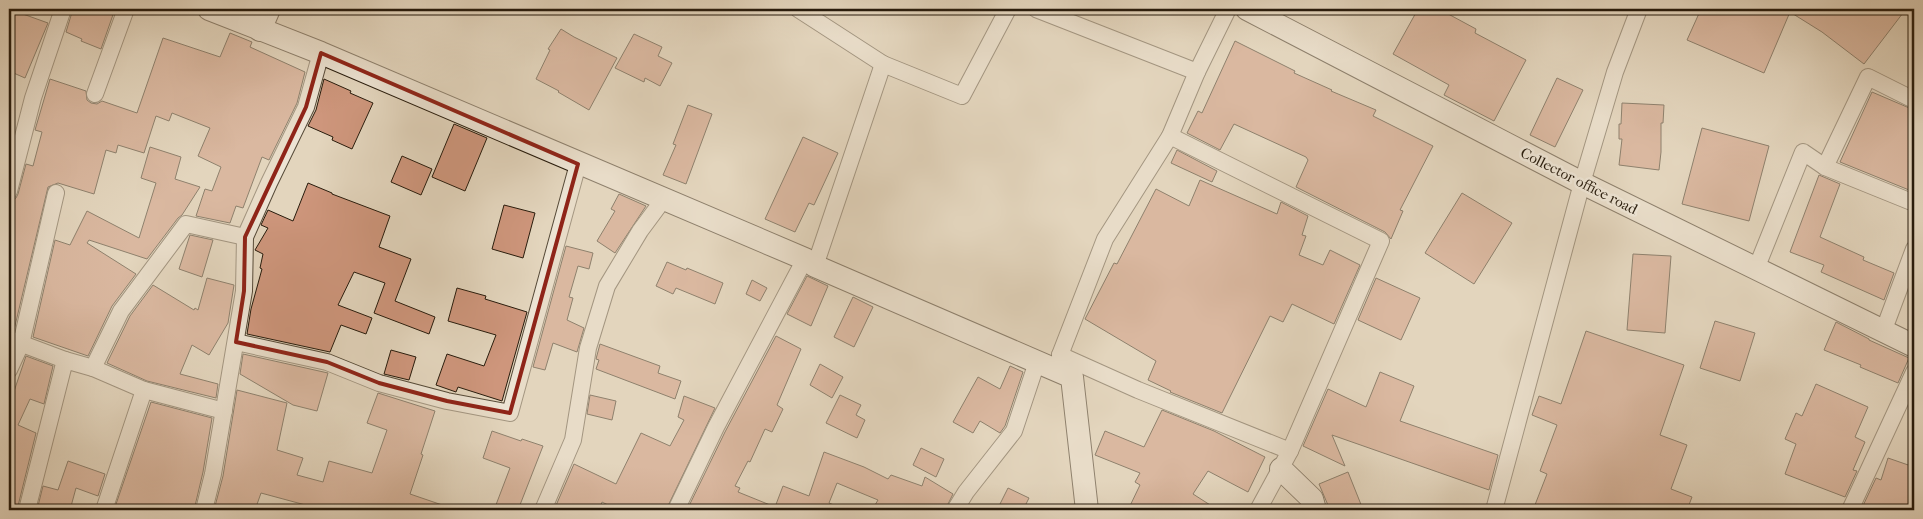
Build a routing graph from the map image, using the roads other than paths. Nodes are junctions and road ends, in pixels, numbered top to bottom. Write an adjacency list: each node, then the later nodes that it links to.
1 (63, 9): 21 (street)
2 (126, 9): 15 (street)
3 (209, 9): 11 (street)
4 (269, 9): 11 (street)
5 (798, 9): 13 (street)
6 (1008, 9): 13 (street)
7 (1036, 9): 14 (street)
8 (1228, 9): 14 (street)
9 (1247, 9): 20 (street, Collector office road)
10 (1640, 9): 20 (street)
11 (260, 30): 12 (street)
12 (321, 54): 18 (street); 25 (street)
13 (883, 64): 27 (street)
14 (1197, 72): 17 (street)
15 (95, 94)
16 (1914, 100): 19 (street)
17 (1170, 136): 33 (street); 42 (street)
18 (578, 164): 23 (street); 31 (street)
19 (1825, 167): 24 (street); 28 (street)
20 (1582, 183): 28 (street, Collector office road); 52 (street)
21 (9, 191)
22 (56, 193): 30 (street)
23 (663, 200): 27 (street); 46 (street)
24 (1914, 203)
25 (246, 237): 31 (street); 36 (street)
26 (1914, 249): 29 (street)
27 (810, 262): 35 (street); 47 (street)
28 (1756, 269): 29 (street, Collector office road)
29 (1883, 332): 32 (street, Collector office road)
30 (15, 342): 34 (street); 37 (street)
31 (236, 342): 41 (street)
32 (1914, 346)
33 (1060, 355): 39 (street); 42 (street)
34 (65, 360): 36 (street); 43 (street)
35 (1038, 362): 39 (street); 48 (street)
36 (92, 368): 40 (street)
37 (9, 370)
38 (1914, 372): 53 (street)
39 (1072, 377): 49 (street)
40 (144, 390): 41 (street); 44 (street)
41 (224, 411): 45 (street)
42 (1285, 460): 50 (street); 51 (street)
43 (27, 510)
44 (104, 510)
45 (204, 510)
46 (543, 510)
47 (676, 510)
48 (954, 510)
49 (1087, 510)
50 (1258, 510)
51 (1316, 510)
52 (1494, 510)
53 (1850, 510)

